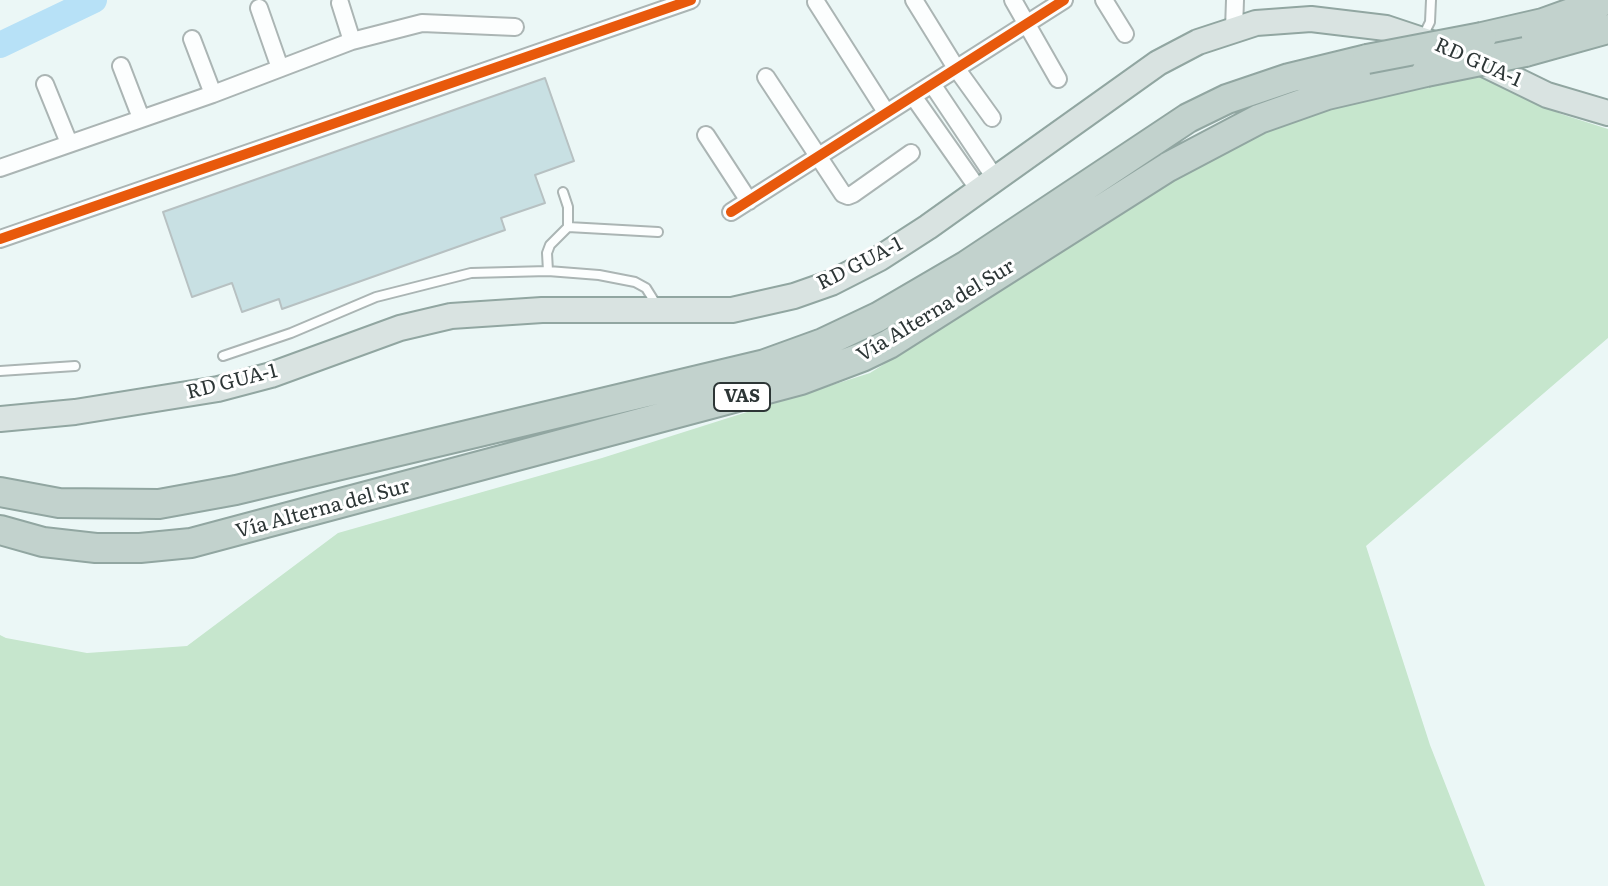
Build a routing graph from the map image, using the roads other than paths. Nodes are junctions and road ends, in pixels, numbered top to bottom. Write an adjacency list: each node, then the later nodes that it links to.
1 (691, 0): 46 (street)
2 (914, 0): 24 (street)
3 (1013, 0): 14 (street)
4 (1064, 0): 14 (street)
5 (1104, 0): 18 (street)
6 (1235, 0): 16 (street)
7 (1431, 0): 20 (lane)
8 (1582, 0): 13 (highway)
9 (1607, 0): 13 (highway, Vía Alterna del Sur / VAS)
10 (816, 2): 31 (street)
11 (340, 3): 21 (street)
12 (259, 8): 23 (street)
13 (1543, 23): 53 (highway, Vía Alterna del Sur / VAS, bridge)
14 (1028, 25): 24 (street); 26 (street)
15 (515, 27): 21 (street)
16 (1234, 29): 20 (main road, RD GUA-1); 40 (main road, RD GUA-1)
17 (1608, 29): 54 (highway, Vía Alterna del Sur / VAS, bridge)
18 (1125, 34)
19 (192, 39): 29 (street)
20 (1422, 39): 32 (main road, RD GUA-1)
21 (352, 41): 23 (street)
22 (121, 66): 33 (street)
23 (280, 68): 29 (street)
24 (956, 68): 28 (street); 34 (street)
25 (766, 77): 38 (street)
26 (1058, 79)
27 (45, 84): 36 (street)
28 (932, 84): 30 (street); 40 (street)
29 (213, 94): 33 (street)
30 (913, 96): 31 (street); 40 (street)
31 (886, 112): 38 (street)
32 (1608, 113)
33 (141, 118): 36 (street)
34 (992, 118)
35 (706, 135): 42 (street)
36 (69, 143): 39 (street)
37 (911, 153): 38 (street)
38 (819, 157): 42 (street)
39 (0, 168)
40 (987, 184): 48 (main road, RD GUA-1)
41 (563, 192): 44 (lane)
42 (749, 201): 43 (street)
43 (731, 212)
44 (568, 227): 45 (lane); 47 (lane)
45 (658, 232)
46 (0, 239)
47 (548, 271): 48 (lane); 49 (lane)
48 (661, 312): 52 (main road, RD GUA-1)
49 (223, 356)
50 (75, 366): 51 (lane)
51 (0, 371)
52 (0, 419)
53 (0, 492)
54 (0, 530)

